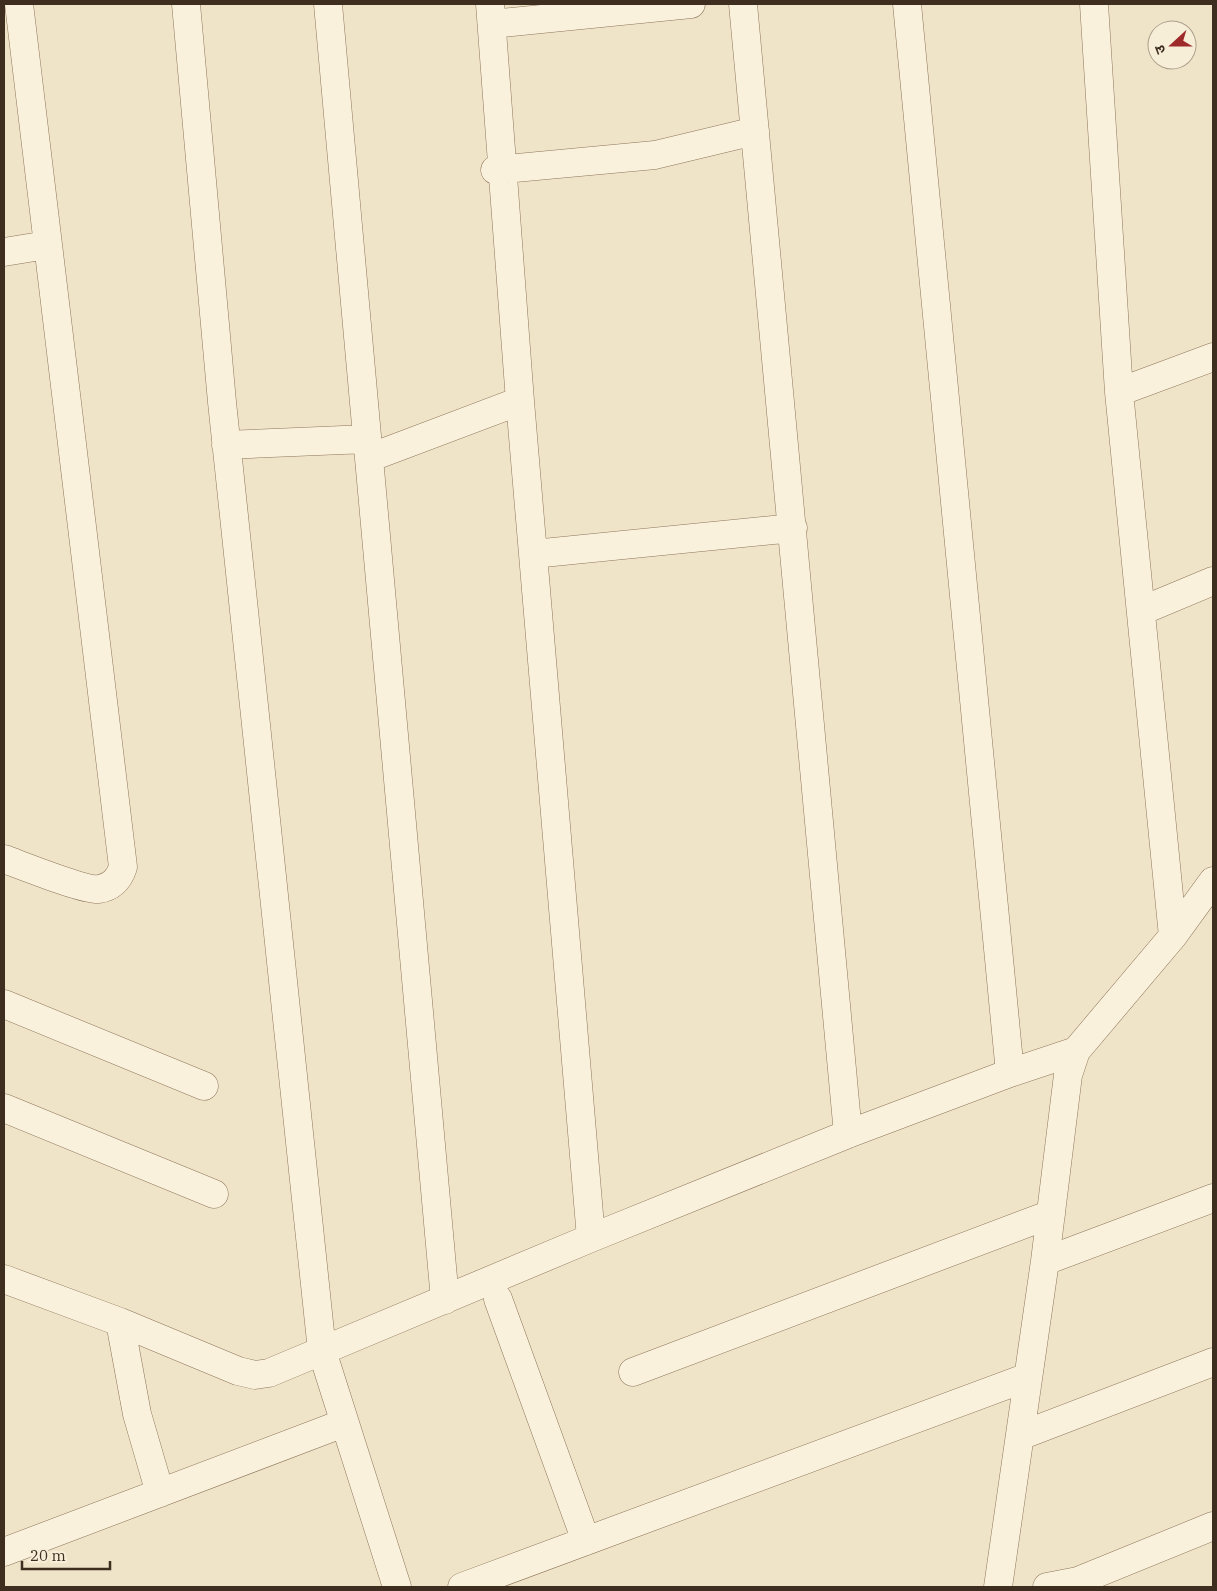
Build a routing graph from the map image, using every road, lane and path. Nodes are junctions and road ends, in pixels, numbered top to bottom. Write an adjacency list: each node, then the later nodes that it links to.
1 (19, 4): 11 (street)
2 (186, 4): 16 (street)
3 (328, 4): 17 (street)
4 (691, 4): 8 (street)
5 (743, 4): 9 (street)
6 (907, 4): 27 (street)
7 (1094, 4): 14 (street)
8 (491, 14): 10 (street)
9 (755, 131): 10 (street); 18 (street)
10 (499, 170): 15 (street)
11 (47, 245): 12 (street); 22 (street)
12 (4, 252)
13 (1213, 357): 14 (street)
14 (1119, 392): 21 (street)
15 (520, 401): 17 (street); 19 (street)
16 (226, 445): 17 (street); 40 (street)
17 (368, 448): 38 (street)
18 (792, 528): 19 (street); 30 (street)
19 (533, 554): 34 (street)
20 (1213, 581): 21 (street)
21 (1141, 611): 24 (street)
22 (4, 859)
23 (1213, 881): 24 (street)
24 (1173, 936): 26 (street)
25 (4, 1004): 28 (street)
26 (1076, 1051): 27 (street); 33 (street)
27 (1010, 1073): 30 (street)
28 (204, 1086)
29 (4, 1108): 31 (street)
30 (848, 1134): 34 (street)
31 (214, 1194)
32 (1213, 1198): 35 (street)
33 (1051, 1214): 35 (street); 42 (street)
34 (592, 1238): 38 (street)
35 (1045, 1261): 43 (street)
36 (4, 1279): 39 (street)
37 (498, 1299): 48 (street)
38 (445, 1300): 40 (street)
39 (120, 1322): 40 (street); 46 (street)
40 (322, 1351): 44 (street)
41 (1213, 1362): 45 (street)
42 (633, 1372)
43 (1028, 1377): 45 (street); 48 (street)
44 (344, 1423): 46 (street); 50 (street)
45 (1020, 1436): 52 (street)
46 (160, 1493): 49 (street)
47 (1213, 1526): 53 (street)
48 (586, 1541): 51 (street)
49 (4, 1552)
50 (397, 1587)
51 (462, 1587)
52 (998, 1587)
53 (1047, 1587)

